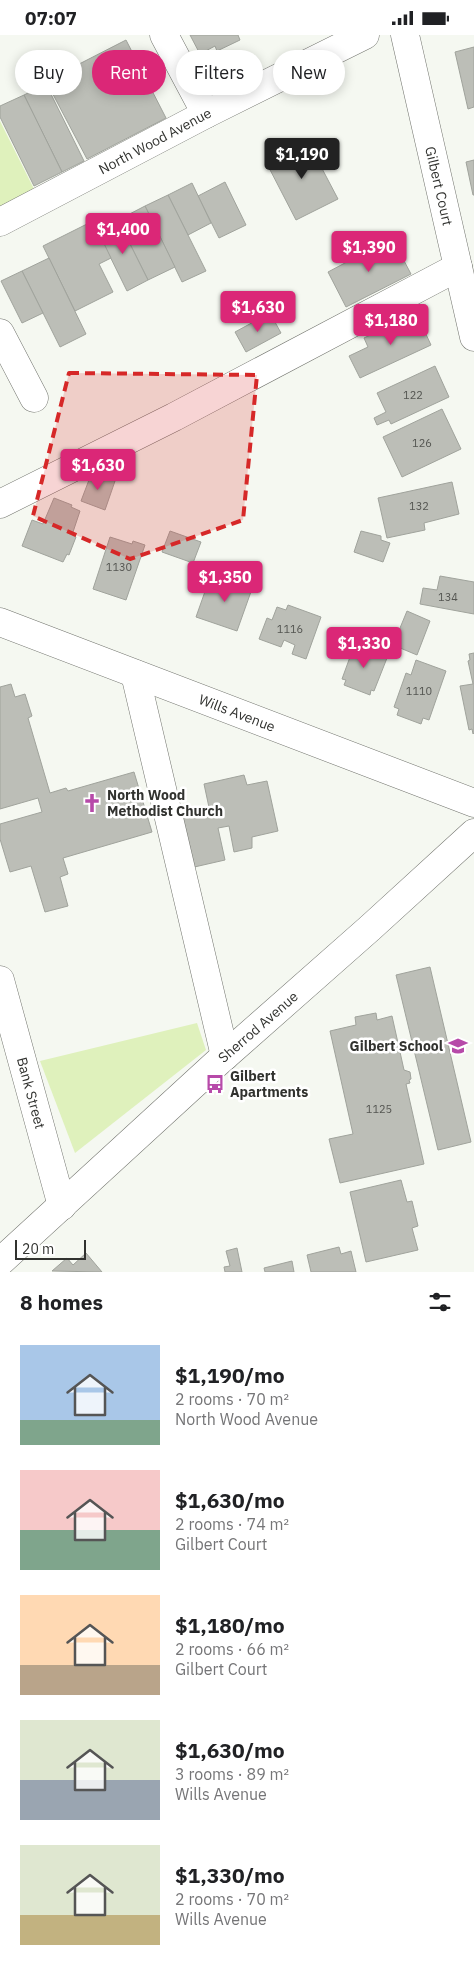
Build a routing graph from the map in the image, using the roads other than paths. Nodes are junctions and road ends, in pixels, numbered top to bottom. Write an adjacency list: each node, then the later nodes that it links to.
1 (164, 35): 4 (street)
2 (366, 35): 4 (street, North Wood Avenue)
3 (405, 35): 6 (street, Gilbert Court)
4 (206, 114): 5 (street, North Wood Avenue)
5 (0, 223)
6 (458, 267): 8 (street, Gilbert Court); 10 (street)
7 (0, 333): 9 (street)
8 (474, 337)
9 (34, 399)
10 (0, 504)
11 (0, 622): 12 (street, Wills Avenue)
12 (135, 674): 13 (street, Wills Avenue); 16 (street)
13 (474, 803)
14 (474, 833): 16 (street, Sherrod Avenue)
15 (0, 980): 17 (street, Bank Street)
16 (224, 1056): 17 (street, Sherrod Avenue)
17 (62, 1207): 18 (street, Sherrod Avenue)
18 (0, 1262)

